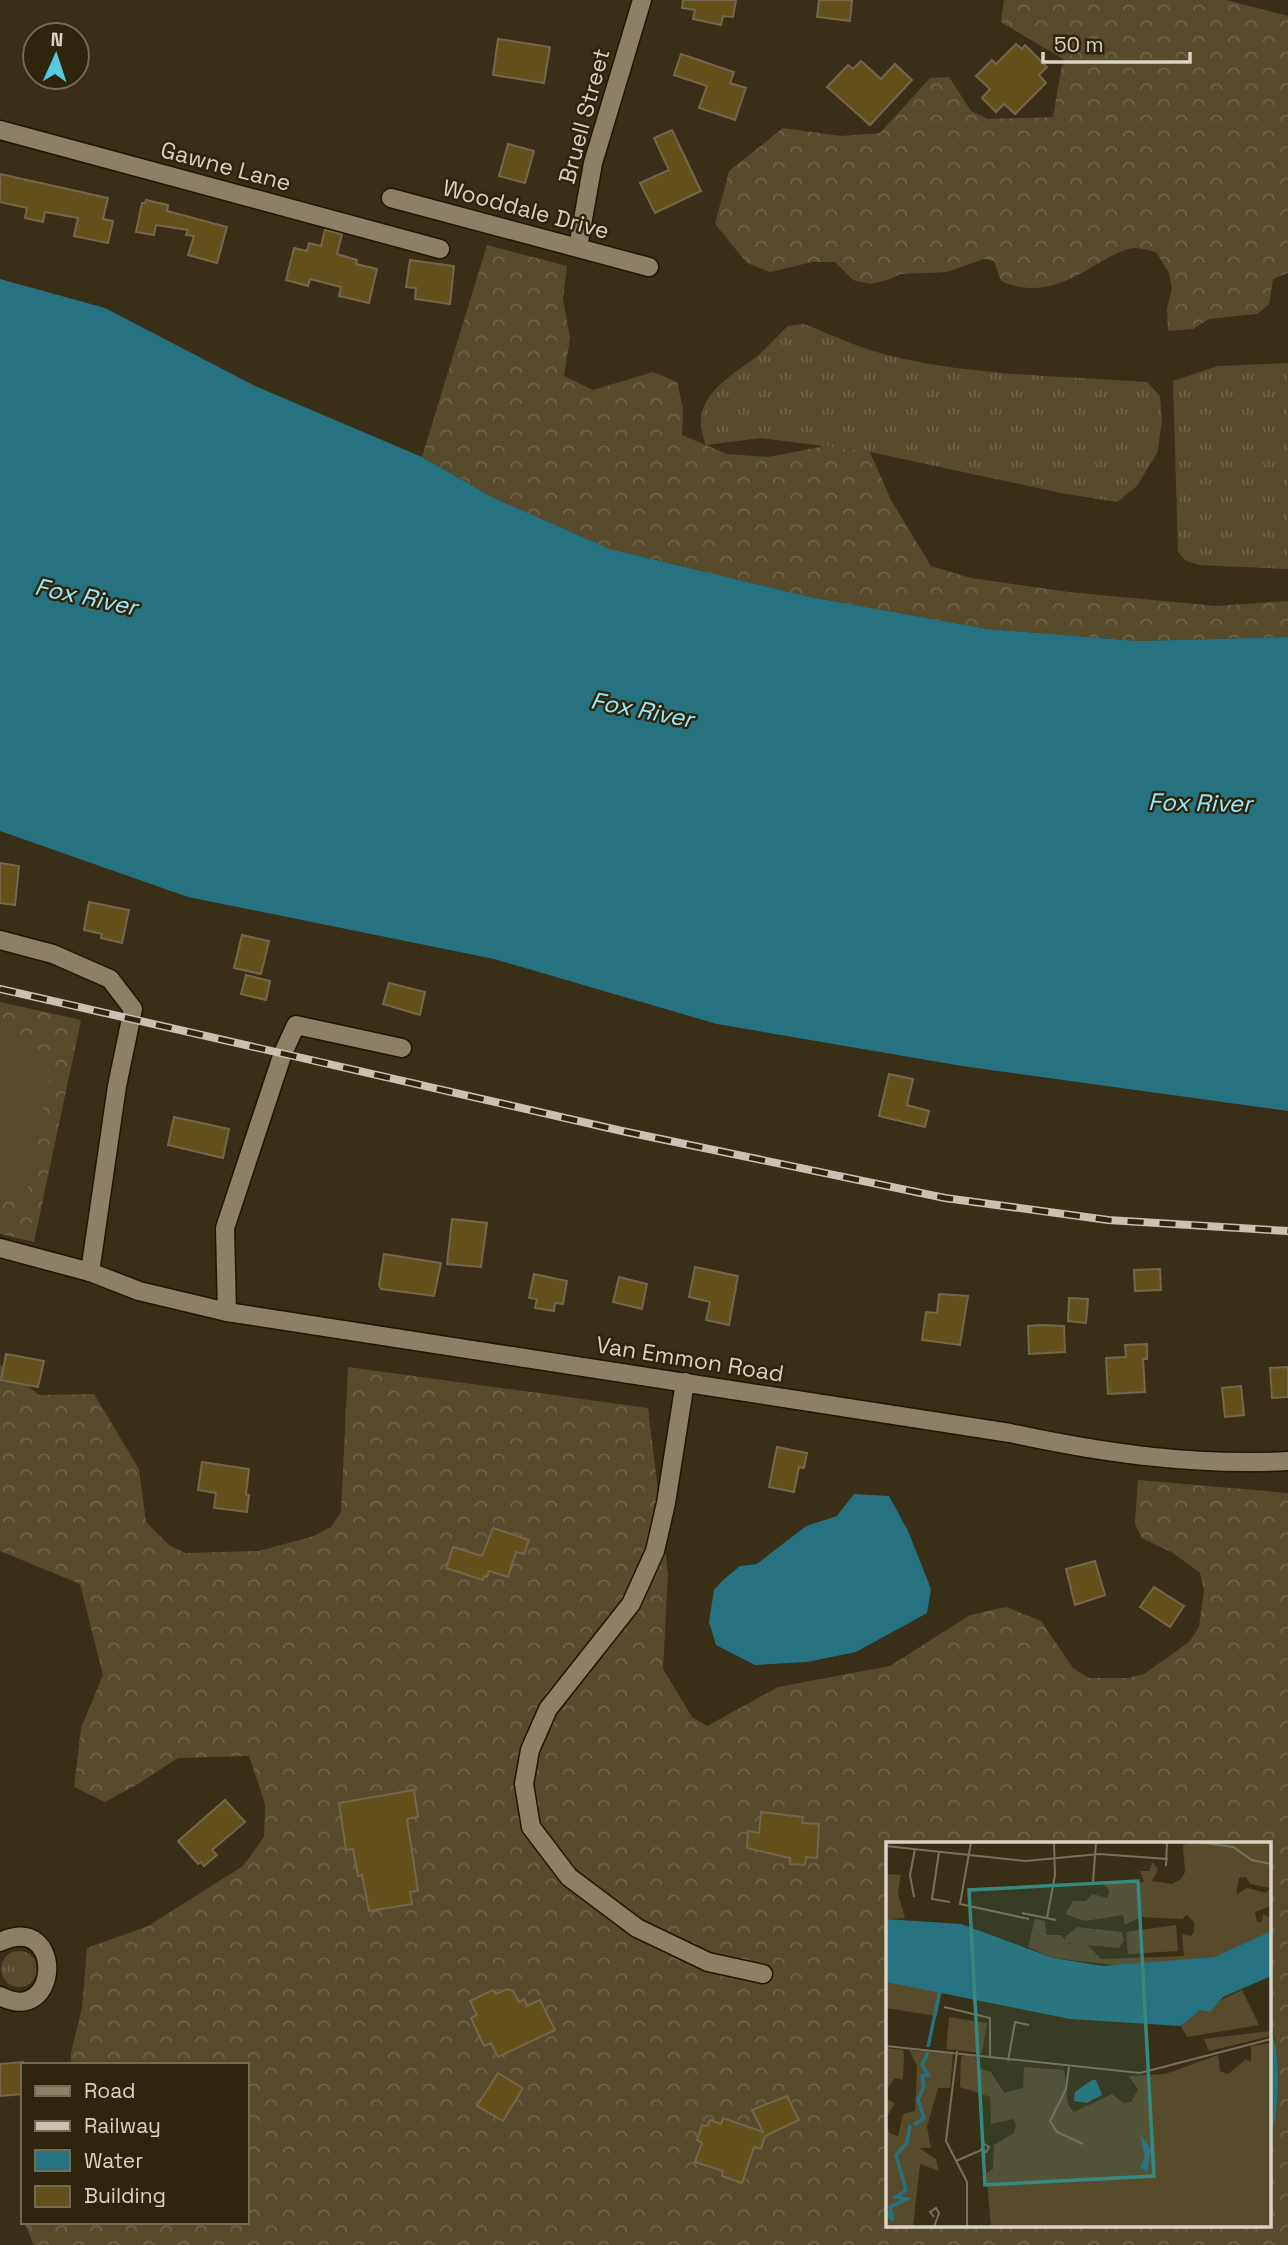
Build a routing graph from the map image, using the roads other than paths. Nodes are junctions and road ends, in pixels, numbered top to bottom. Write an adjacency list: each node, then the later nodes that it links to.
1 (642, 0): 4 (street, Bruell Street)
2 (0, 130): 5 (street, Gawne Lane)
3 (391, 198): 4 (street, Wooddale Drive)
4 (578, 247): 6 (street, Wooddale Drive)
5 (440, 249)
6 (649, 267)
7 (0, 940): 10 (street)
8 (402, 1048): 11 (street)
9 (0, 1248): 10 (street, Van Emmon Road)
10 (90, 1272): 11 (street, Van Emmon Road)
11 (227, 1312): 12 (street, Van Emmon Road)
12 (685, 1382): 13 (street, Van Emmon Road); 15 (street)
13 (1288, 1461)
14 (0, 1942): 16 (street)
15 (763, 1975)
16 (0, 1996)

